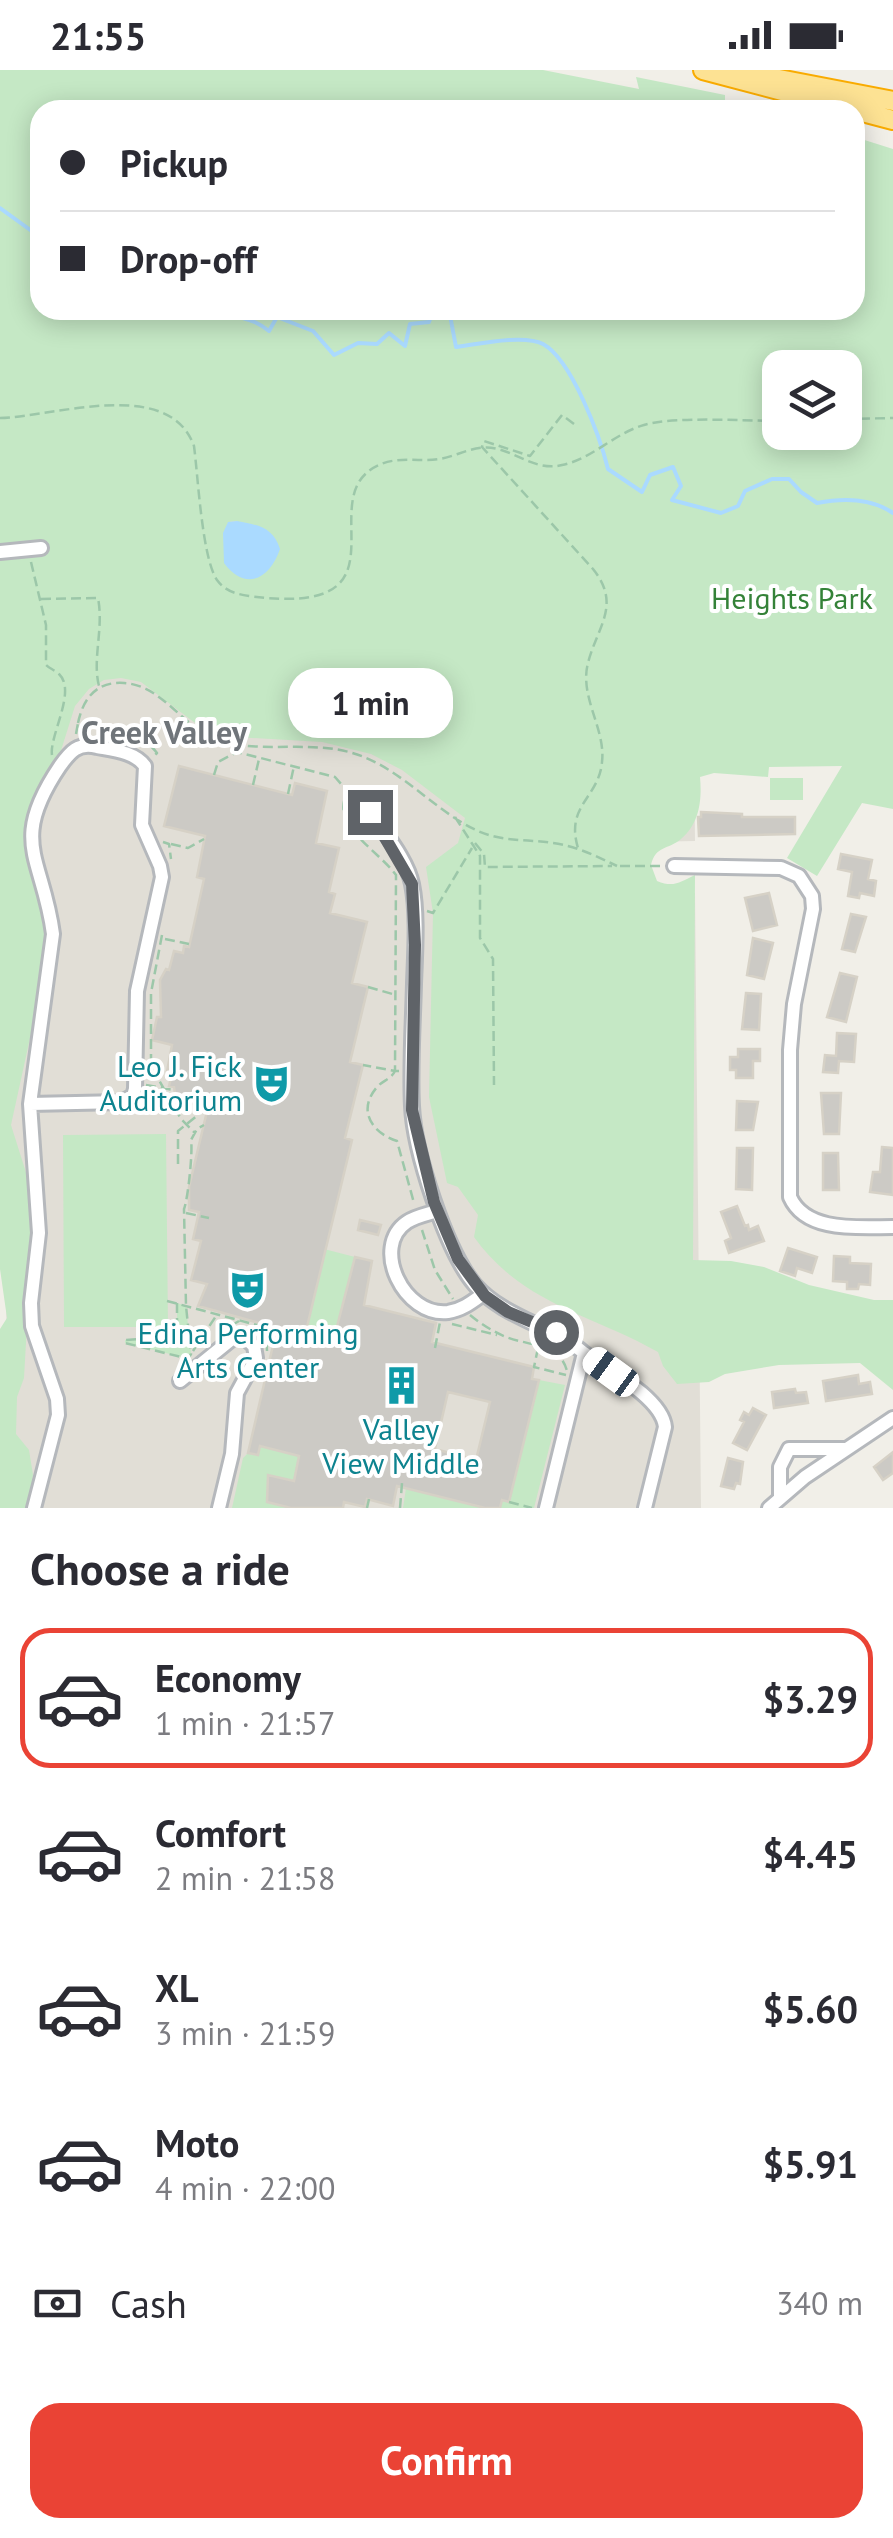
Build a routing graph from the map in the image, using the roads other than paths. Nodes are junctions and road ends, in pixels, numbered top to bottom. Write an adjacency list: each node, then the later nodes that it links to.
1 (703, 70): 3 (highway)
2 (732, 70): 4 (highway)
3 (817, 100)
4 (893, 101)
5 (865, 113): 6 (highway)
6 (893, 120)
7 (40, 548): 8 (street)
8 (0, 552)
9 (370, 812): 12 (street)
10 (674, 866): 13 (street)
11 (30, 1104): 11 (street); 21 (street)
12 (437, 1211): 14 (street); 14 (street)
13 (893, 1226)
14 (483, 1294): 15 (street)
15 (584, 1353): 20 (street); 23 (street)
16 (182, 1379): 22 (street)
17 (893, 1418): 18 (street)
18 (848, 1448): 19 (street); 19 (street)
19 (780, 1498): 24 (street)
20 (550, 1507)
21 (34, 1508)
22 (220, 1508)
23 (646, 1508)
24 (769, 1508)

